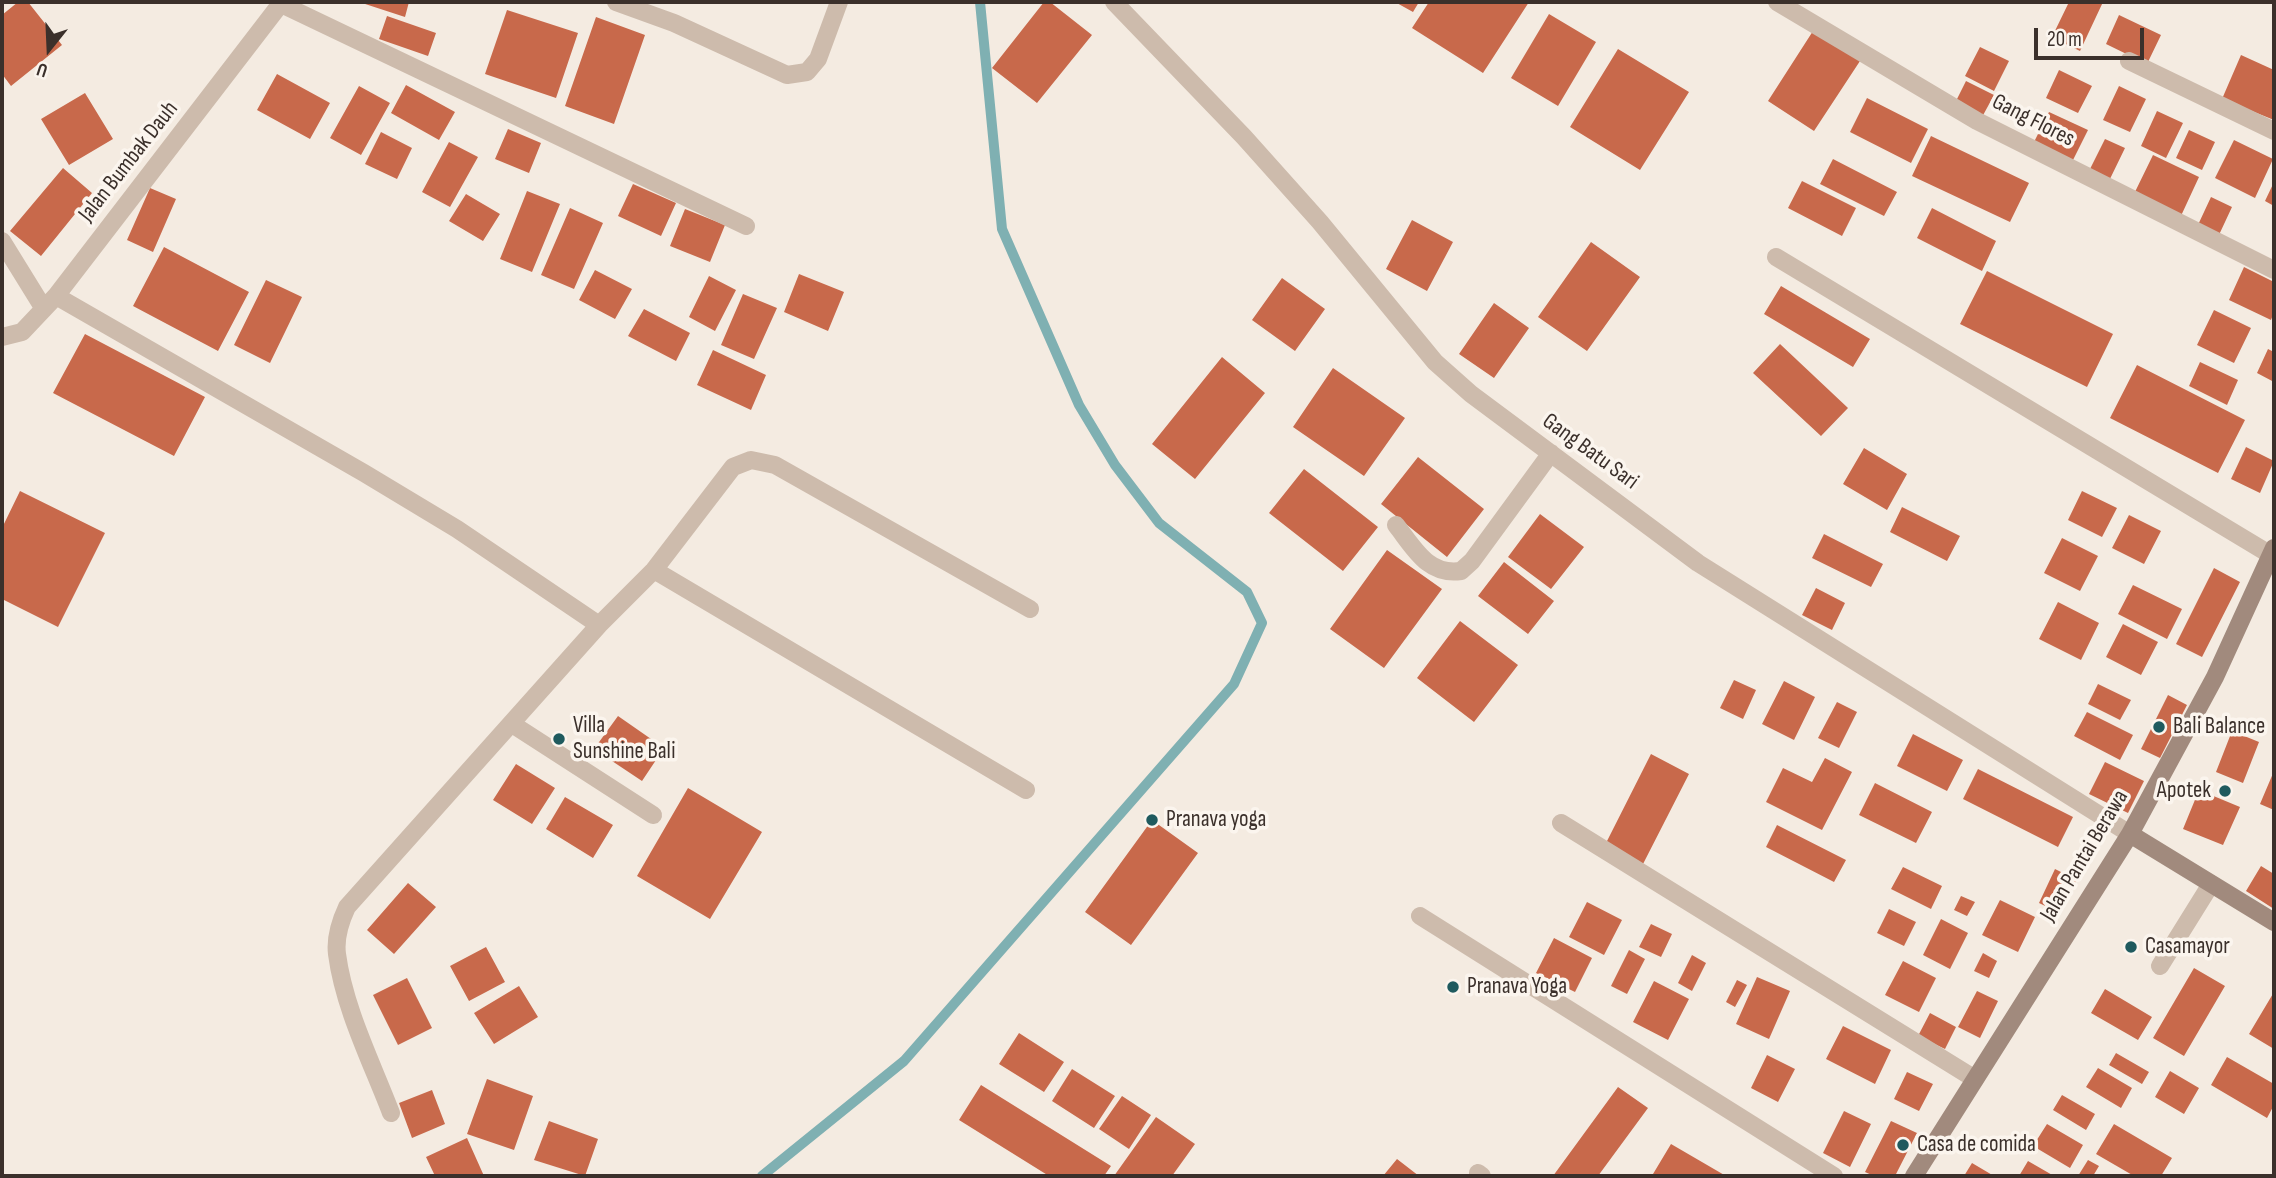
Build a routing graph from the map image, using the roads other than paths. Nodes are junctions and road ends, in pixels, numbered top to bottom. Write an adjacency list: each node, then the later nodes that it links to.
1 (616, 2): 2 (street)
2 (839, 2)
3 (1114, 2): 14 (street, Gang Batu Sari)
4 (1777, 2): 11 (street, Gang Flores)
5 (282, 3): 8 (street); 12 (street, Jalan Bumbak Dauh)
6 (2129, 61): 7 (street)
7 (2274, 131)
8 (746, 226)
9 (2, 241): 12 (street)
10 (1776, 257): 16 (street)
11 (2274, 270)
12 (50, 303): 13 (street, Jalan Bumbak Dauh); 19 (street)
13 (2, 337)
14 (1551, 453): 15 (street); 24 (street, Gang Batu Sari)
15 (1396, 525)
16 (2273, 553): 24 (street, Jalan Pantai Berawa)
17 (654, 570): 18 (street); 19 (street); 21 (street)
18 (1030, 609)
19 (599, 625): 20 (street)
20 (512, 724): 22 (street); 30 (street)
21 (1026, 790)
22 (653, 816)
23 (1560, 823): 29 (street)
24 (2130, 834): 25 (street); 29 (street, Jalan Pantai Berawa)
25 (2211, 884): 27 (street); 28 (street)
26 (1420, 916): 31 (street)
27 (2274, 922)
28 (2160, 966)
29 (1975, 1079): 32 (street, Jalan Pantai Berawa)
30 (391, 1113)
31 (1834, 1176)
32 (1914, 1176)

